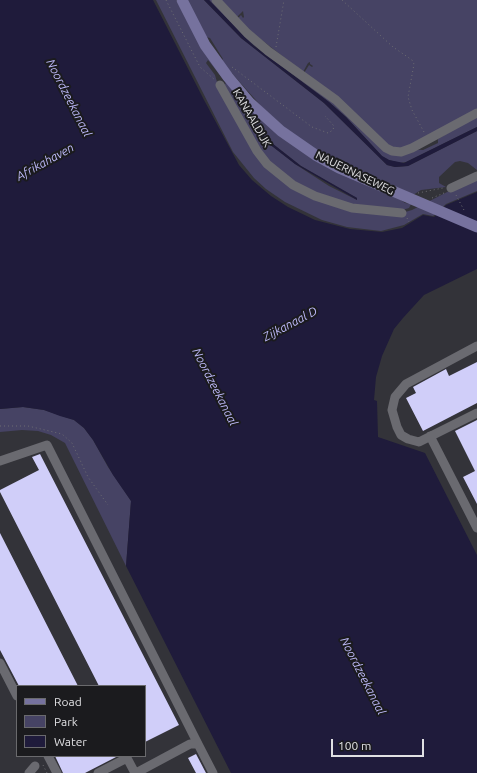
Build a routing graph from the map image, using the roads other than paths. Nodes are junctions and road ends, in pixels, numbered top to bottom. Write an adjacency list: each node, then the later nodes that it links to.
1 (182, 0): 8 (main road, NAUERNASEWEG)
2 (216, 0): 4 (street)
3 (220, 85): 7 (street, KANAALDIJK)
4 (477, 113)
5 (477, 176): 6 (street)
6 (451, 190)
7 (402, 213)
8 (476, 227)
9 (477, 346): 11 (street)
10 (477, 413): 11 (street)
11 (430, 436): 13 (street)
12 (0, 461): 16 (street)
13 (477, 528)
14 (0, 663): 15 (street)
15 (16, 694)
16 (198, 744): 20 (street); 21 (street)
17 (48, 757): 18 (street)
18 (56, 773)
19 (98, 773): 20 (street)
20 (136, 773)
21 (213, 773)

